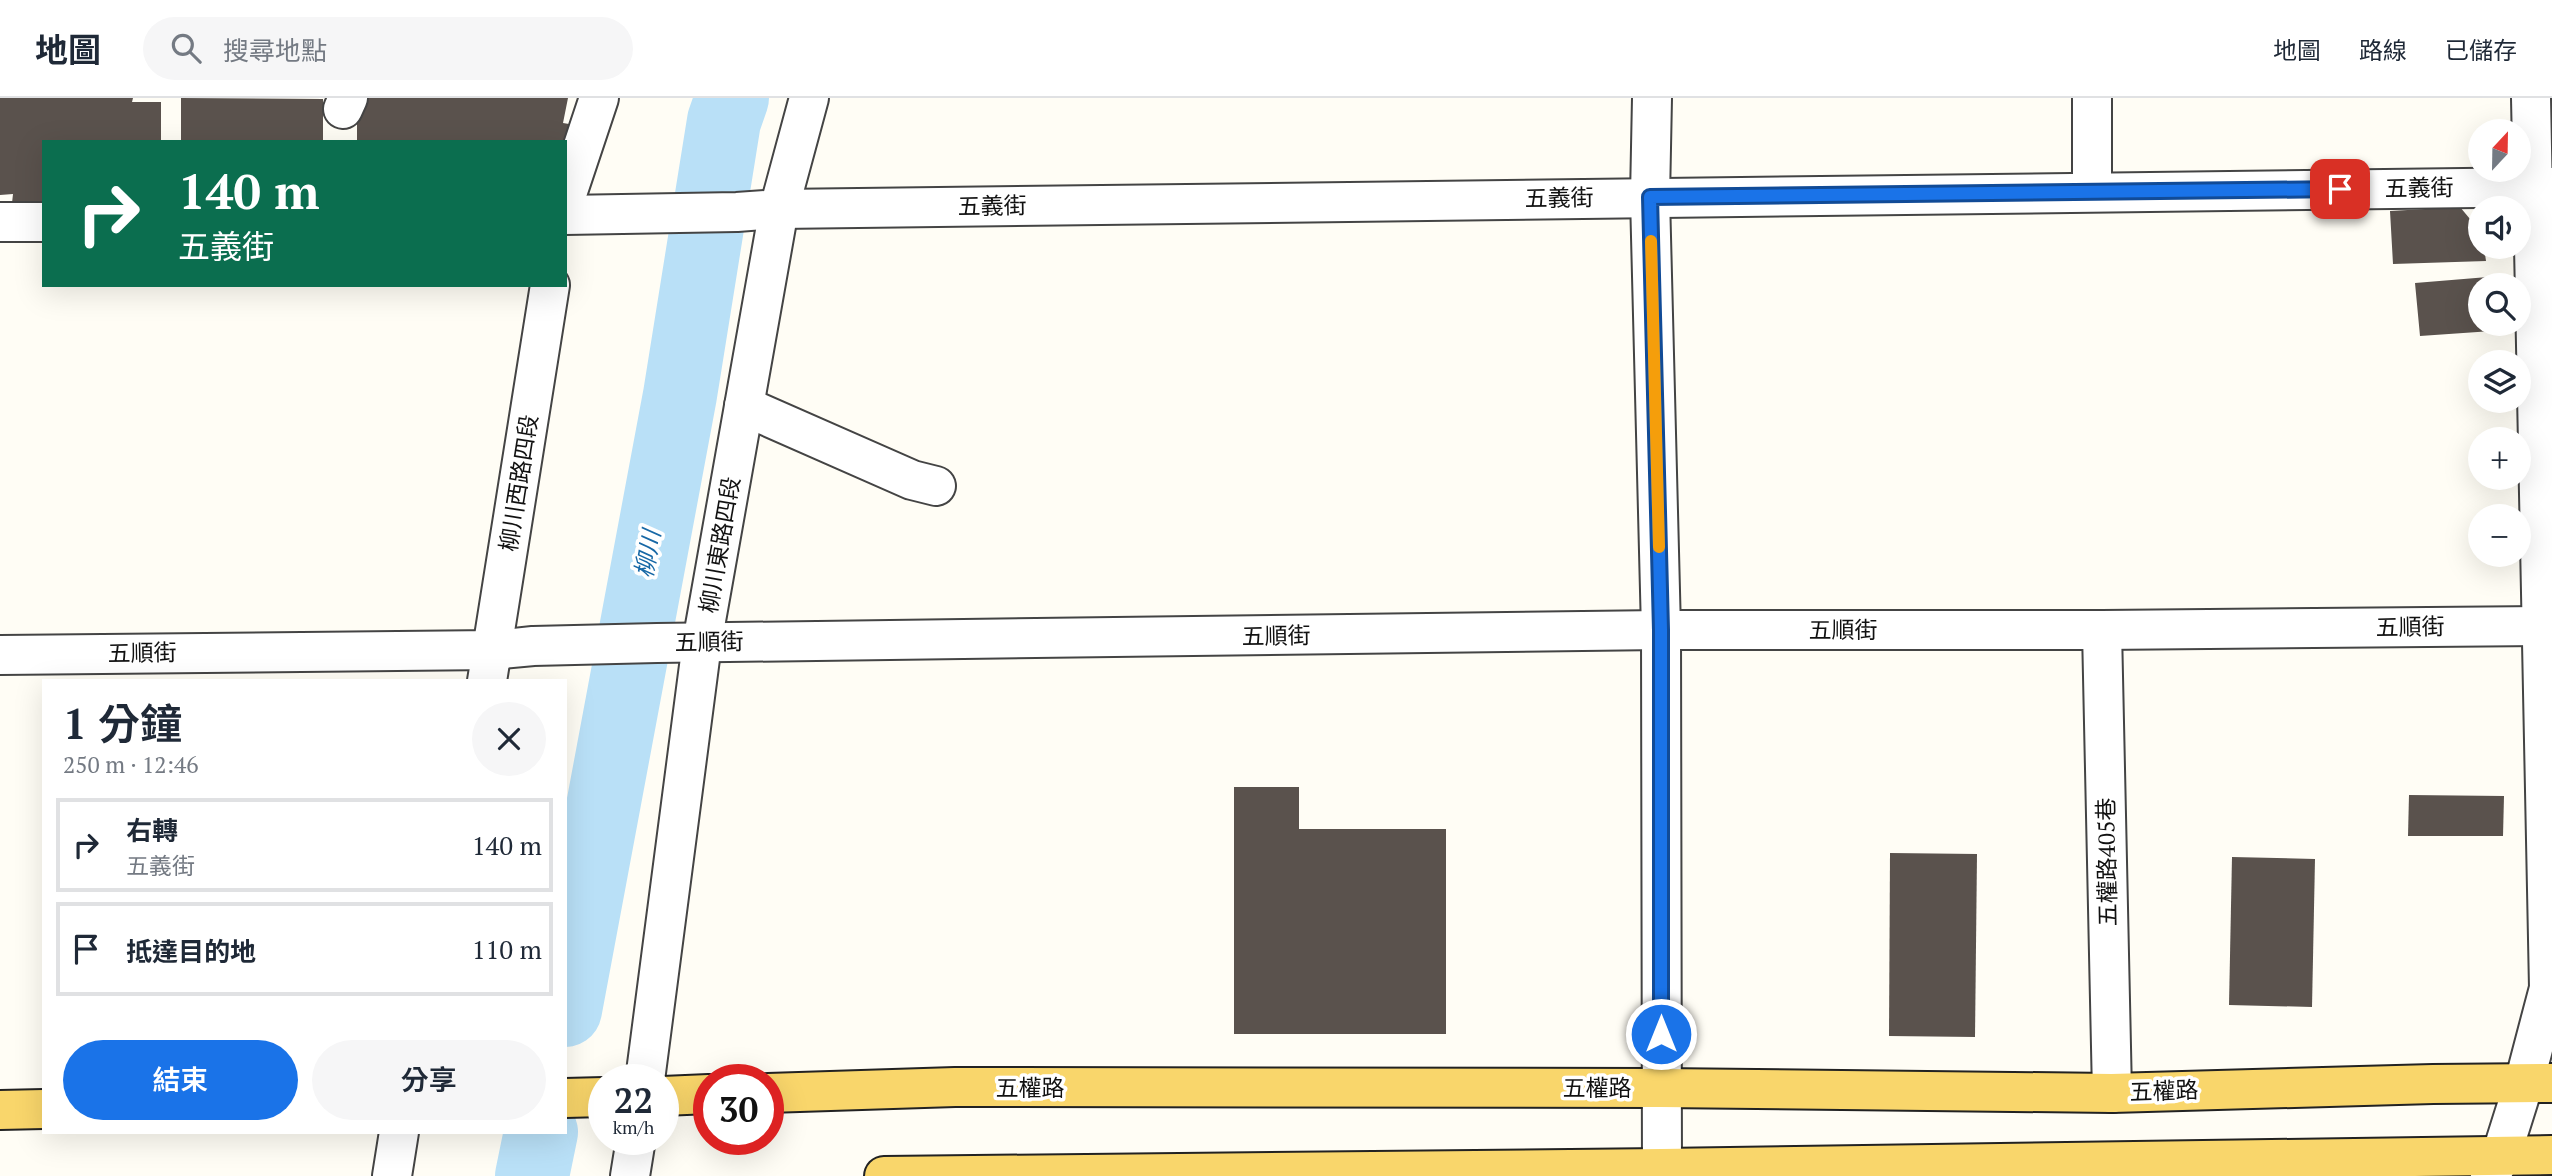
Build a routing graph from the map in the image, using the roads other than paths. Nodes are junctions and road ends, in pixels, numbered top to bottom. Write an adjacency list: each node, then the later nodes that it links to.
1 (599, 98): 10 (street)
2 (809, 98): 9 (street, 柳川東路四段)
3 (1652, 98): 8 (street)
4 (2092, 98): 7 (street)
5 (2531, 98): 6 (street)
6 (2542, 187): 7 (street, 五義街); 16 (street)
7 (2092, 192): 8 (street, 五義街)
8 (1650, 197): 9 (street, 五義街); 17 (street)
9 (779, 209): 10 (street, 五義街); 14 (street, 柳川東路四段)
10 (571, 210)
11 (0, 222): 12 (street)
12 (42, 222)
13 (550, 287): 21 (street, 柳川西路四段)
14 (744, 406): 15 (street); 19 (street, 柳川東路四段)
15 (936, 486)
16 (2547, 626): 18 (street, 五順街); 23 (street)
17 (1661, 630): 18 (street, 五順街); 19 (street, 五順街); 24 (street)
18 (2102, 630): 26 (street, 五權路405巷)
19 (702, 643): 21 (street, 五順街); 22 (street, 柳川東路四段)
20 (0, 655): 21 (street, 五順街)
21 (490, 665)
22 (647, 1064)
23 (2538, 1083): 26 (main road, 五權路); 34 (street)
24 (1661, 1088): 25 (main road, 五權路); 26 (main road, 五權路); 35 (street)
25 (784, 1092)
26 (2112, 1093)
27 (588, 1097): 28 (main road)
28 (567, 1098)
29 (42, 1109): 30 (main road)
30 (0, 1110)
31 (399, 1134): 37 (street)
32 (633, 1155): 38 (street)
33 (2552, 1155): 34 (main road)
34 (2495, 1166): 35 (main road)
35 (1662, 1172): 36 (main road)
36 (1160, 1175): 39 (main road)
37 (392, 1176)
38 (630, 1176)
39 (884, 1176)

